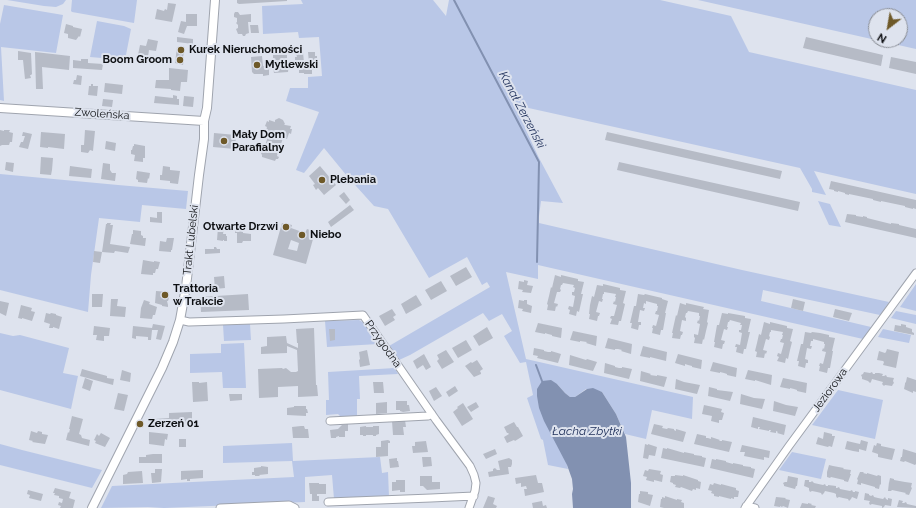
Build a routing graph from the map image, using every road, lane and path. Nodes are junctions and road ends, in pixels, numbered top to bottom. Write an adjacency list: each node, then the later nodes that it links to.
1 (215, 0): 3 (street, Trakt Lubelski)
2 (0, 108): 3 (street, Zwoleńska)
3 (204, 121): 5 (street, Trakt Lubelski)
4 (916, 273): 10 (street, Jeziorowa)
5 (180, 320): 6 (street, Przygodna); 11 (street, Trakt Lubelski)
6 (432, 414): 7 (street); 8 (street, Przygodna)
7 (330, 422)
8 (474, 496): 9 (street); 14 (street, Przygodna)
9 (328, 502)
10 (746, 507): 15 (street)
11 (92, 508)
12 (220, 508): 13 (street)
13 (295, 508)
14 (469, 508)
15 (755, 508)

